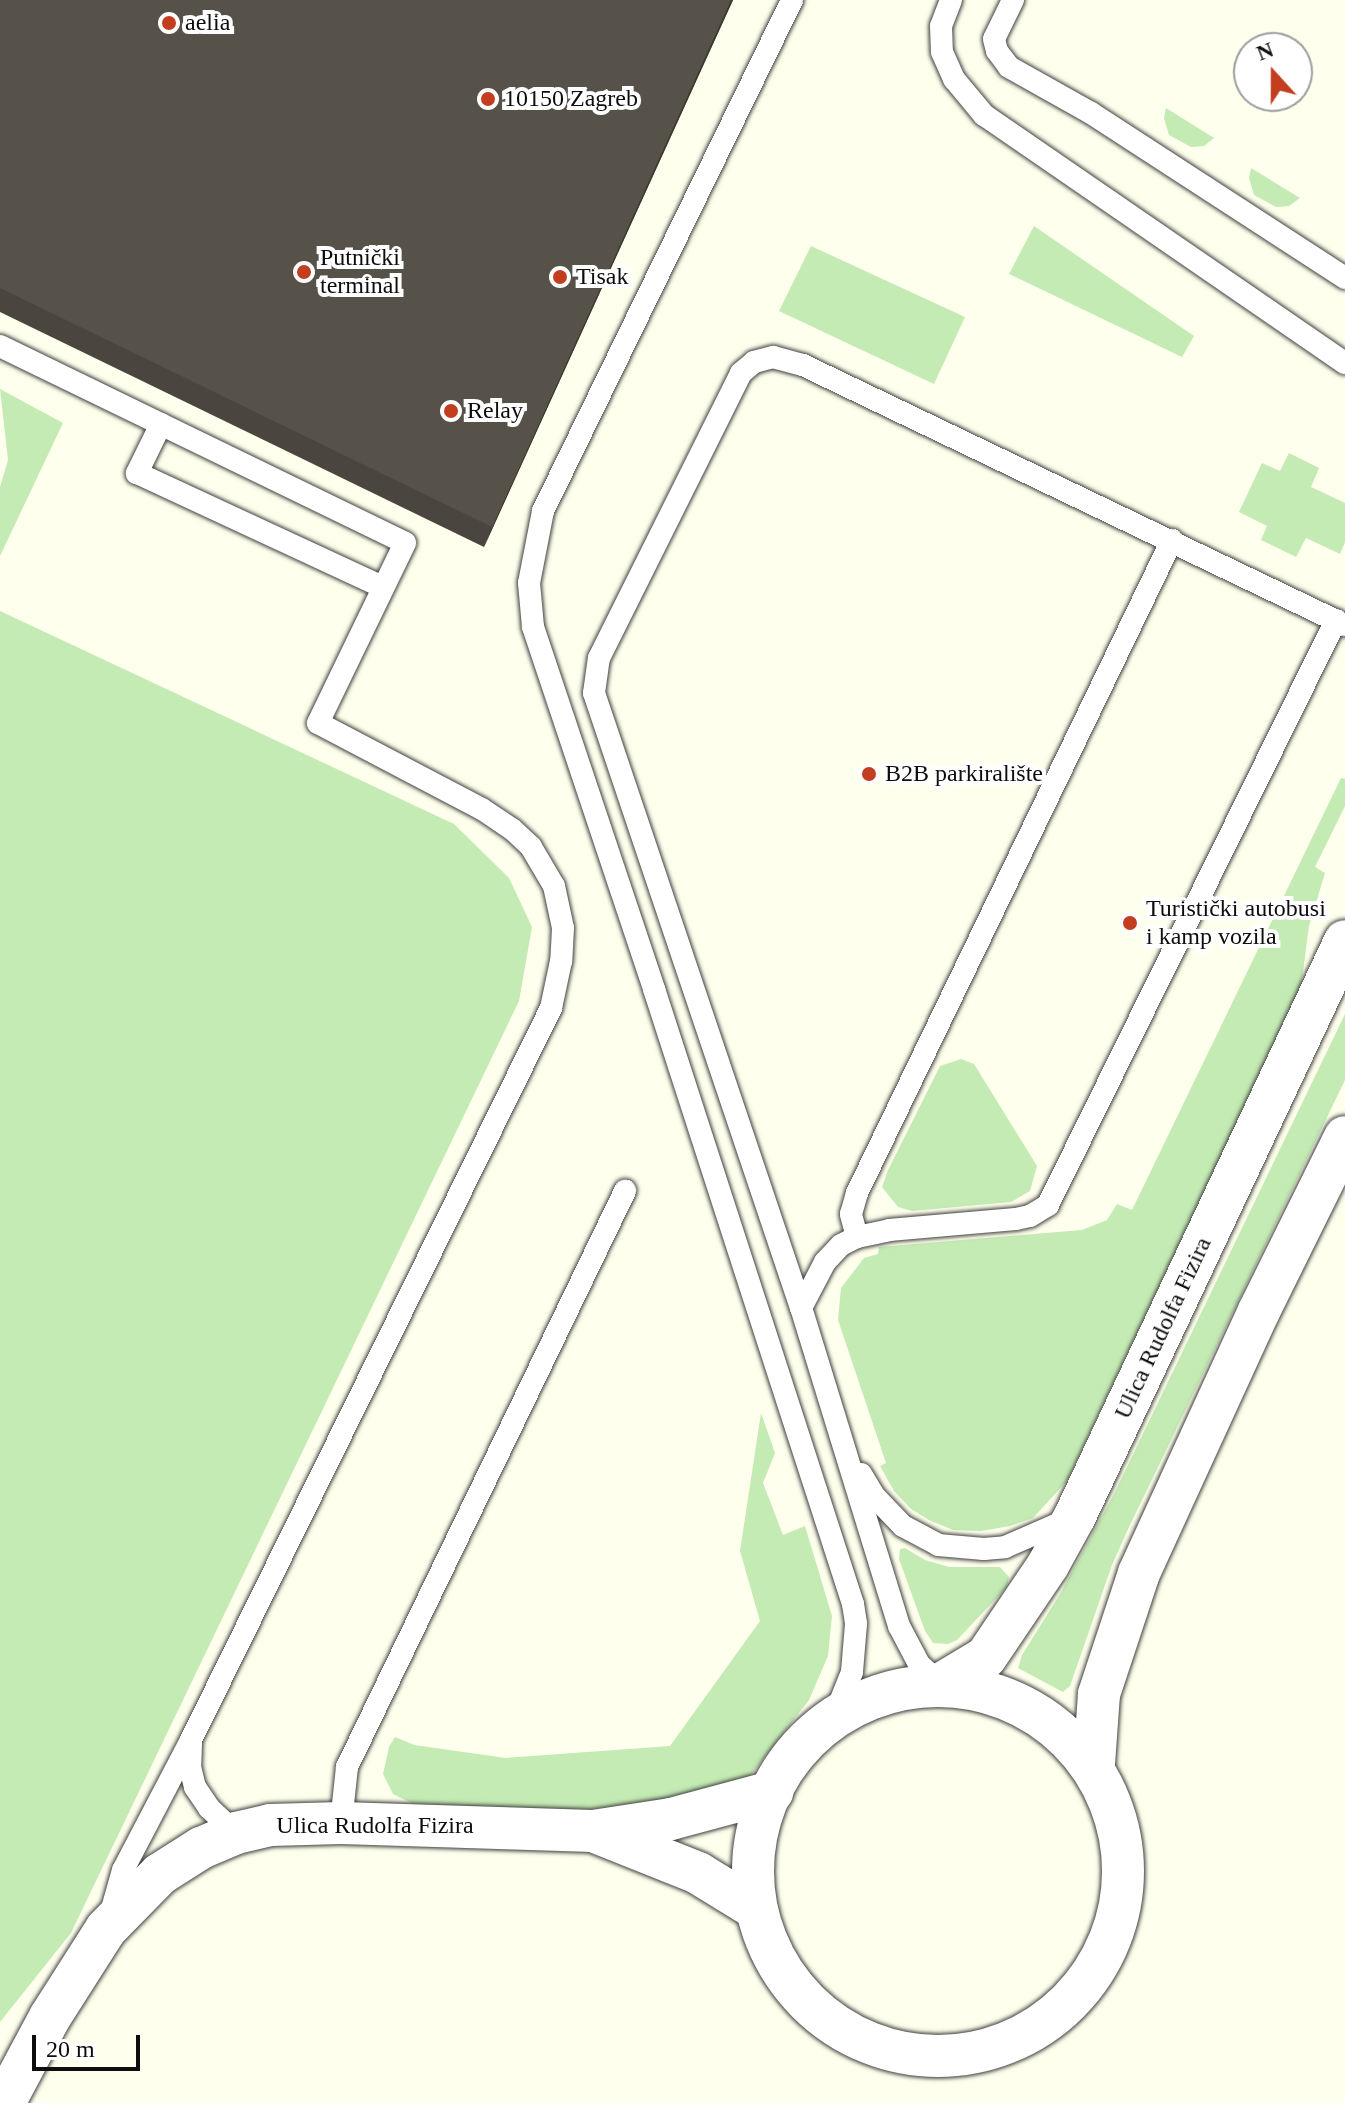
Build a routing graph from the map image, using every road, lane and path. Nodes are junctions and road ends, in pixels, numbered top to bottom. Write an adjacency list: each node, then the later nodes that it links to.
1 (792, 0): 19 (lane)
2 (951, 0): 6 (lane)
3 (1013, 0): 4 (lane)
4 (1345, 278)
5 (0, 346): 7 (lane)
6 (1345, 363)
7 (161, 424): 9 (lane); 9 (lane)
8 (1172, 540): 10 (lane); 14 (lane); 15 (lane)
9 (383, 587): 20 (lane)
10 (1341, 622): 14 (lane)
11 (1345, 941): 17 (street, Ulica Rudolfa Fizira)
12 (1345, 1137): 21 (street)
13 (625, 1191): 23 (lane)
14 (857, 1237): 15 (lane)
15 (801, 1308): 16 (lane)
16 (847, 1449): 17 (lane); 18 (lane)
17 (1075, 1516): 18 (street, Ulica Rudolfa Fizira)
18 (941, 1684): 19 (street, Ulica Rudolfa Fizira); 21 (street, Ulica Rudolfa Fizira)
19 (834, 1717): 22 (street, Ulica Rudolfa Fizira)
20 (191, 1740): 25 (lane); 27 (lane)
21 (1094, 1764): 26 (street, Ulica Rudolfa Fizira)
22 (772, 1792): 24 (street, Ulica Rudolfa Fizira); 26 (street, Ulica Rudolfa Fizira)
23 (341, 1823): 24 (street, Ulica Rudolfa Fizira); 25 (street, Ulica Rudolfa Fizira)
24 (593, 1831): 26 (street, Ulica Rudolfa Fizira)
25 (236, 1833): 27 (street, Ulica Rudolfa Fizira)
26 (755, 1908)
27 (106, 1929): 28 (street, Ulica Rudolfa Fizira)
28 (4, 2103)

